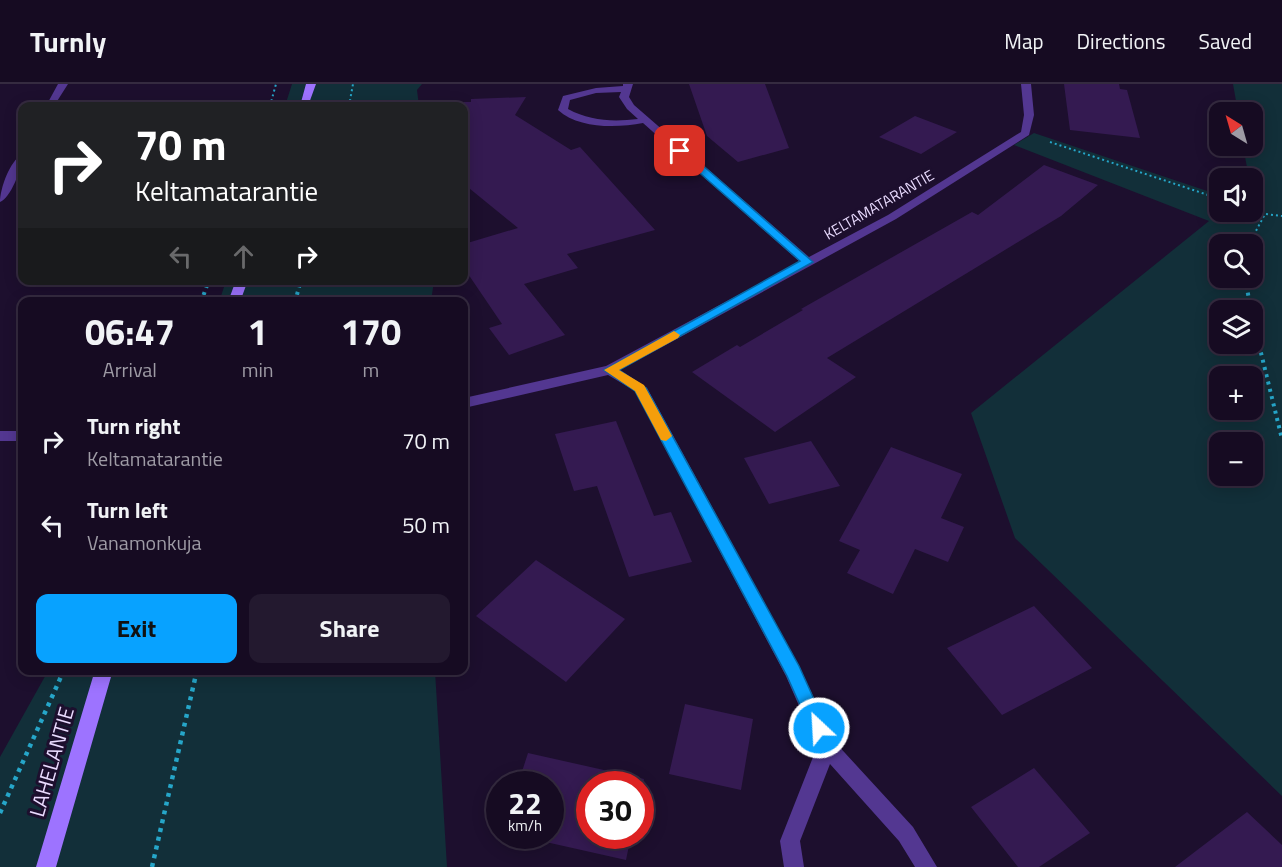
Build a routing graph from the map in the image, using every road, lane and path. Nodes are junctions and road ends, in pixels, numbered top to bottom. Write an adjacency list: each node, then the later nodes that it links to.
1 (63, 84): 7 (street)
2 (276, 84): 8 (path)
3 (311, 84): 9 (main road)
4 (353, 84): 10 (path)
5 (1026, 84): 12 (street)
6 (627, 86): 11 (street); 11 (street)
7 (52, 102)
8 (271, 102)
9 (305, 102)
10 (350, 102)
11 (646, 120): 19 (street)
12 (1026, 134): 14 (path); 19 (street, KELTAMATARANTIE)
13 (18, 165): 15 (street)
14 (1209, 196)
15 (0, 199)
16 (1264, 214): 17 (path); 18 (path)
17 (1282, 216)
18 (1254, 234)
19 (807, 262): 21 (street, KELTAMATARANTIE)
20 (1261, 354): 25 (path)
21 (610, 370): 22 (street, KELTAMATARANTIE); 29 (street)
22 (468, 402)
23 (0, 436): 24 (street)
24 (18, 436)
25 (1282, 439)
26 (62, 675): 30 (path)
27 (104, 675): 31 (main road, LAHELANTIE)
28 (196, 675): 32 (path)
29 (827, 747): 33 (street); 34 (street)
30 (0, 813)
31 (46, 867)
32 (152, 867)
33 (794, 867)
34 (927, 867)

